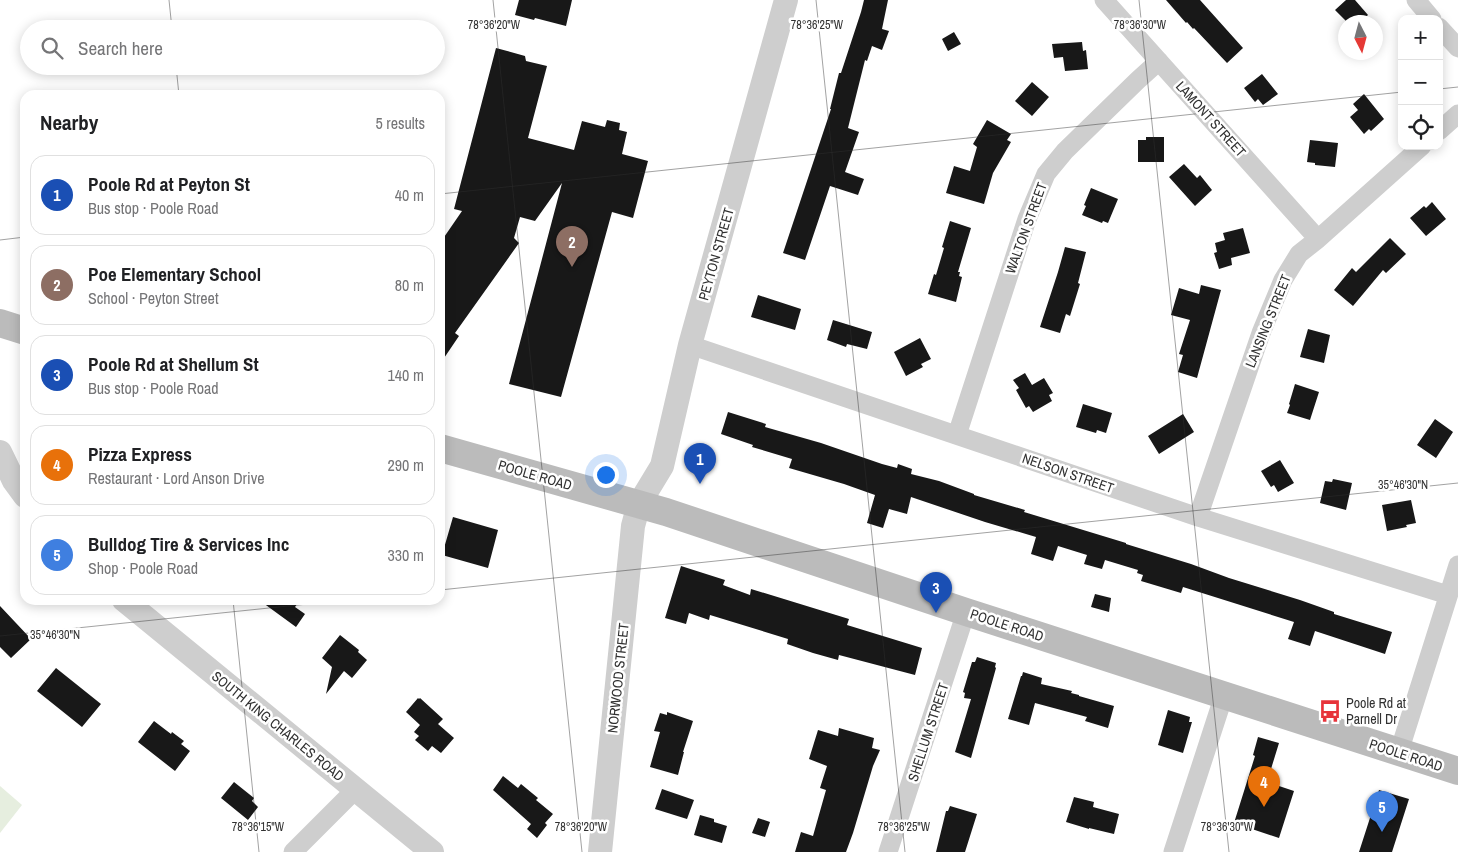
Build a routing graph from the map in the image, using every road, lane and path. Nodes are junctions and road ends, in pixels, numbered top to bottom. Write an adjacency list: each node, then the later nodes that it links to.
1 (786, 0): 14 (street, PEYTON STREET)
2 (1104, 0): 7 (street, LAMONT STREET)
3 (1416, 0): 4 (street)
4 (1429, 15)
5 (1443, 31): 6 (street)
6 (1458, 48)
7 (1159, 61): 11 (street, LAMONT STREET); 15 (street, WALTON STREET)
8 (1458, 114): 9 (street)
9 (1443, 127)
10 (1418, 150): 11 (street, LANSING STREET)
11 (1318, 239): 20 (street, LANSING STREET)
12 (0, 323): 13 (main road)
13 (20, 329)
14 (690, 345): 15 (street, NELSON STREET); 19 (street, PEYTON STREET)
15 (957, 435): 20 (street, NELSON STREET)
16 (445, 449): 19 (main road, POOLE ROAD)
17 (0, 452): 18 (street)
18 (20, 489)
19 (639, 504): 24 (main road, POOLE ROAD); 31 (street, NORWOOD STREET)
20 (1198, 517): 22 (street, NELSON STREET)
21 (1458, 566): 22 (street)
22 (1448, 595): 26 (street)
23 (130, 605): 28 (street, SOUTH KING CHARLES ROAD)
24 (966, 612): 25 (main road, POOLE ROAD); 32 (street, SHELLUM STREET)
25 (1224, 695): 26 (main road, POOLE ROAD); 33 (street)
26 (1399, 752): 27 (main road, POOLE ROAD)
27 (1458, 771)
28 (356, 790): 29 (street); 30 (street, SOUTH KING CHARLES ROAD)
29 (293, 852)
30 (432, 852)
31 (600, 852)
32 (888, 852)
33 (1173, 852)

